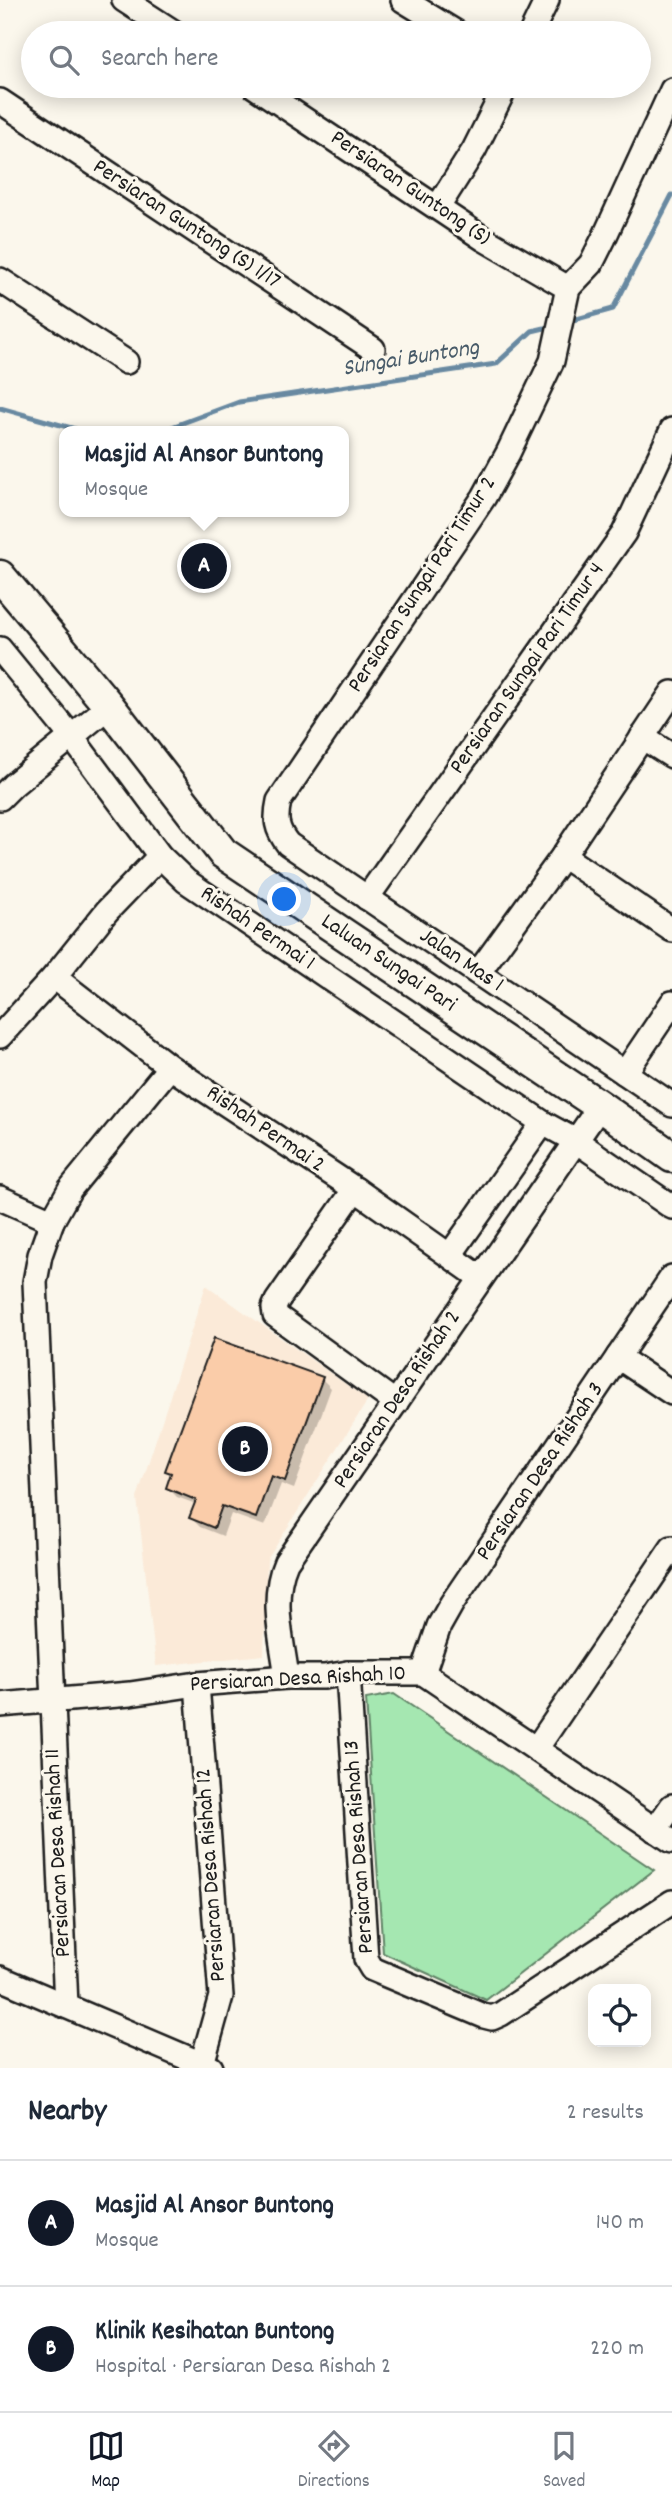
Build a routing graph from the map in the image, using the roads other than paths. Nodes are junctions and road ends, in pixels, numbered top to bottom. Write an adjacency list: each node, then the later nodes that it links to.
1 (124, 0): 4 (street)
2 (403, 0): 5 (street)
3 (547, 0): 6 (street)
4 (156, 21)
5 (437, 21)
6 (537, 21)
7 (672, 90): 13 (street)
8 (272, 98): 11 (street, Persiaran Guntong (S))
9 (500, 98): 11 (street)
10 (0, 101): 14 (street, Persiaran Guntong (S) 1/17)
11 (438, 207): 13 (street, Persiaran Guntong (S))
12 (0, 280): 15 (street)
13 (568, 288): 25 (street, Persiaran Sungai Pari Timur 2)
14 (373, 349)
15 (126, 362)
16 (672, 430): 28 (street, Persiaran Sungai Pari Timur 4)
17 (0, 576): 20 (main road, Laluan Sungai Pari)
18 (0, 649): 21 (street, Rishah Permai 1)
19 (672, 693): 22 (street)
20 (108, 706): 21 (street); 37 (main road, Laluan Sungai Pari)
21 (71, 736): 24 (street); 26 (street, Rishah Permai 1)
22 (642, 737): 23 (street); 27 (street)
23 (672, 756)
24 (0, 798)
25 (279, 801): 28 (street, Jalan Mas 1)
26 (160, 856): 31 (street); 38 (street, Rishah Permai 1)
27 (562, 856): 29 (street); 30 (street)
28 (367, 898): 30 (street, Jalan Mas 1)
29 (672, 930)
30 (478, 973): 35 (street, Jalan Mas 1)
31 (54, 976): 33 (street); 34 (street, Rishah Permai 2)
32 (672, 1003): 35 (street)
33 (0, 1036)
34 (170, 1067): 41 (street, Rishah Permai 2); 44 (street, Persiaran Desa Rishah 11)
35 (625, 1073): 36 (street, Jalan Mas 1)
36 (672, 1105)
37 (600, 1106): 39 (street, Persiaran Desa Rishah 2); 40 (main road, Laluan Sungai Pari)
38 (543, 1123): 39 (street, Rishah Permai 1); 45 (street)
39 (576, 1141): 43 (street, Rishah Permai 1); 46 (street, Persiaran Desa Rishah 2)
40 (672, 1157)
41 (355, 1189): 45 (street, Rishah Permai 2); 50 (street)
42 (0, 1198): 44 (street)
43 (672, 1207)
44 (52, 1221): 56 (street, Persiaran Desa Rishah 11)
45 (450, 1255): 46 (street, Rishah Permai 2)
46 (481, 1278): 50 (street, Persiaran Desa Rishah 2)
47 (672, 1278): 48 (street, Persiaran Desa Rishah 3)
48 (618, 1357): 49 (street); 52 (street, Persiaran Desa Rishah 3)
49 (672, 1393)
50 (396, 1403): 54 (street, Persiaran Desa Rishah 2)
51 (672, 1548): 58 (street)
52 (423, 1673): 53 (street, Persiaran Desa Rishah 10); 58 (street, Persiaran Desa Rishah 10)
53 (348, 1674): 54 (street, Persiaran Desa Rishah 10); 61 (street, Persiaran Desa Rishah 13)
54 (288, 1677): 55 (street, Persiaran Desa Rishah 10)
55 (197, 1684): 56 (street, Persiaran Desa Rishah 10); 64 (street, Persiaran Desa Rishah 12)
56 (51, 1700): 57 (street, Persiaran Desa Rishah 10); 63 (street, Persiaran Desa Rishah 11)
57 (0, 1705)
58 (536, 1749): 60 (street, Persiaran Desa Rishah 10)
59 (672, 1806): 60 (street)
60 (664, 1836)
61 (672, 1902)
62 (0, 1978): 63 (street)
63 (66, 2006): 64 (street)
64 (206, 2066)

